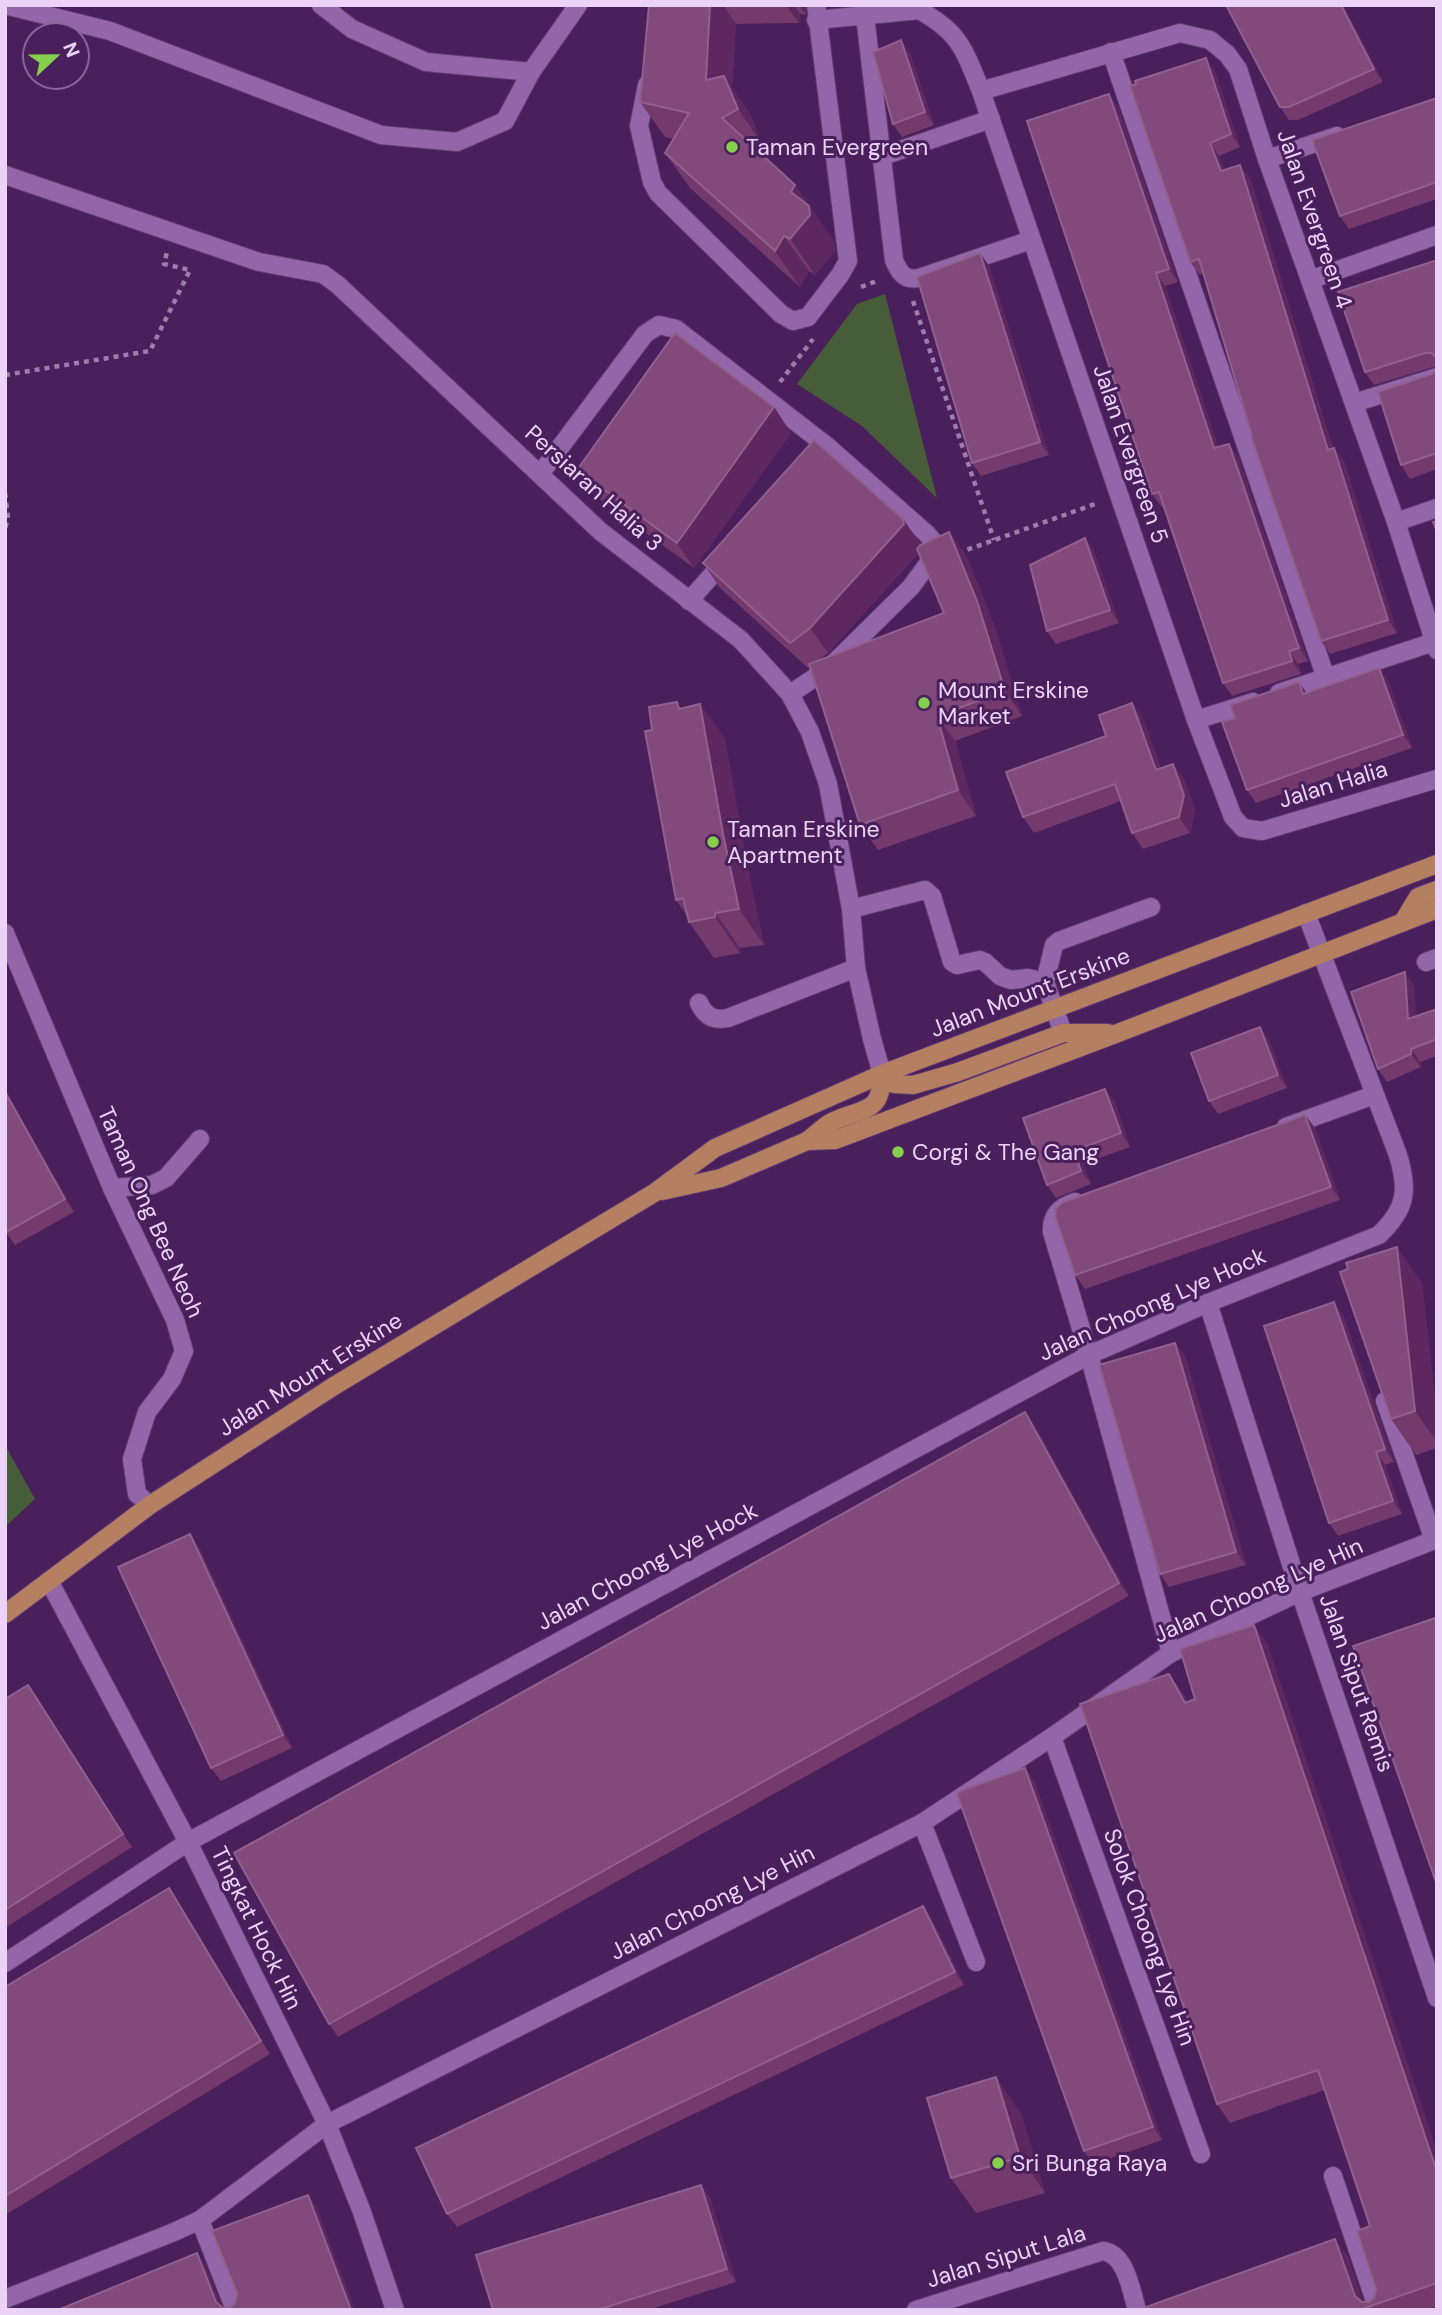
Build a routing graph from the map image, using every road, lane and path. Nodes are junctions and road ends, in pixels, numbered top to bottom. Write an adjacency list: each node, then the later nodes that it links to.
1 (5, 5): 8 (street)
2 (321, 5): 8 (street)
3 (578, 5): 8 (street)
4 (915, 8): 6 (street); 10 (street, Jalan Evergreen 5)
5 (816, 13): 6 (street); 9 (street)
6 (865, 16): 13 (street)
7 (1111, 52): 10 (street, Jalan Evergreen 4); 14 (street, Jalan Evergreen 4); 36 (street)
8 (531, 72)
9 (650, 73)
10 (981, 90): 11 (street, Jalan Evergreen 5)
11 (991, 119): 13 (street); 17 (street, Jalan Evergreen 5)
12 (1359, 128): 14 (street)
13 (883, 156): 19 (street)
14 (1267, 159): 20 (street, Jalan Evergreen 4)
15 (5, 175): 25 (street, Persiaran Halia 3)
16 (1437, 235): 20 (street)
17 (1031, 240): 19 (street); 27 (street, Jalan Evergreen 5)
18 (164, 264): 22 (path)
19 (896, 276): 21 (path); 31 (path)
20 (1310, 280): 24 (street, Jalan Evergreen 4)
21 (852, 291)
22 (5, 375)
23 (1437, 377): 24 (street)
24 (1354, 403): 29 (street, Jalan Evergreen 4)
25 (540, 474): 34 (street, Persiaran Halia 3); 37 (street)
26 (5, 493): 30 (path)
27 (1119, 496): 31 (path); 38 (street, Jalan Evergreen 5)
28 (1437, 508): 29 (street)
29 (1396, 522): 35 (street, Jalan Evergreen 4)
30 (5, 529)
31 (994, 540): 33 (path)
32 (735, 549): 34 (street)
33 (959, 553)
34 (689, 601): 37 (street, Persiaran Halia 3)
35 (1436, 645): 36 (street)
36 (1326, 678): 38 (street)
37 (790, 694): 44 (street, Persiaran Halia 3)
38 (1196, 720): 40 (street, Jalan Evergreen 5)
39 (1437, 779): 40 (street, Jalan Halia)
40 (1243, 828)
41 (1437, 864): 46 (main road, Jalan Mount Erskine)
42 (1437, 890): 47 (main road)
43 (1151, 906): 51 (street)
44 (851, 909): 50 (street, Persiaran Halia 3); 51 (street)
45 (1437, 909): 47 (main road, Jalan Mount Erskine)
46 (1306, 913): 49 (street, Jalan Choong Lye Hock); 53 (main road, Jalan Mount Erskine)
47 (1403, 922): 49 (main road, Jalan Mount Erskine)
48 (5, 933): 61 (street, Taman Ong Bee Neoh)
49 (1321, 954): 55 (main road, Jalan Mount Erskine); 57 (street, Jalan Choong Lye Hock)
50 (856, 968): 52 (street); 56 (street, Persiaran Halia 3)
51 (1045, 982): 53 (street)
52 (699, 1003)
53 (1055, 1009): 54 (street); 56 (main road, Jalan Mount Erskine)
54 (1063, 1033): 55 (main road); 56 (main road)
55 (1118, 1034): 60 (main road, Jalan Mount Erskine)
56 (882, 1074): 60 (main road); 62 (main road, Jalan Mount Erskine)
57 (1374, 1095): 58 (street); 64 (street, Jalan Choong Lye Hock)
58 (1271, 1132)
59 (200, 1139): 61 (street)
60 (807, 1141): 62 (main road, Jalan Mount Erskine)
61 (111, 1188): 67 (street, Taman Ong Bee Neoh)
62 (654, 1193): 67 (main road, Jalan Mount Erskine)
63 (1092, 1196): 65 (street)
64 (1208, 1303): 65 (street, Jalan Choong Lye Hock); 70 (street, Jalan Siput Remis)
65 (1089, 1355): 72 (street); 75 (street, Jalan Choong Lye Hock)
66 (1379, 1382): 68 (street)
67 (150, 1505): 69 (main road, Jalan Mount Erskine)
68 (1436, 1540): 70 (street, Jalan Choong Lye Hin)
69 (48, 1580): 71 (main road, Jalan Mount Erskine); 75 (street, Tingkat Hock Hin)
70 (1300, 1592): 72 (street, Jalan Choong Lye Hin); 78 (street, Jalan Siput Remis)
71 (5, 1614)
72 (1171, 1653): 73 (street, Jalan Choong Lye Hin)
73 (1052, 1737): 74 (street, Jalan Choong Lye Hin); 80 (street, Solok Choong Lye Hin)
74 (922, 1823): 76 (street); 79 (street, Jalan Choong Lye Hin)
75 (188, 1842): 77 (street, Jalan Choong Lye Hock); 79 (street, Tingkat Hock Hin)
76 (976, 1962)
77 (5, 1963)
78 (1437, 1998)
79 (327, 2124): 82 (street, Jalan Choong Lye Hin); 85 (street, Tingkat Hock Hin)
80 (1201, 2154)
81 (1334, 2176): 88 (street)
82 (200, 2220): 83 (street, Jalan Choong Lye Hin); 84 (street)
83 (5, 2299)
84 (235, 2310)
85 (395, 2310)
86 (916, 2310): 87 (street, Jalan Siput Lala)
87 (1137, 2310)
88 (1378, 2310)

